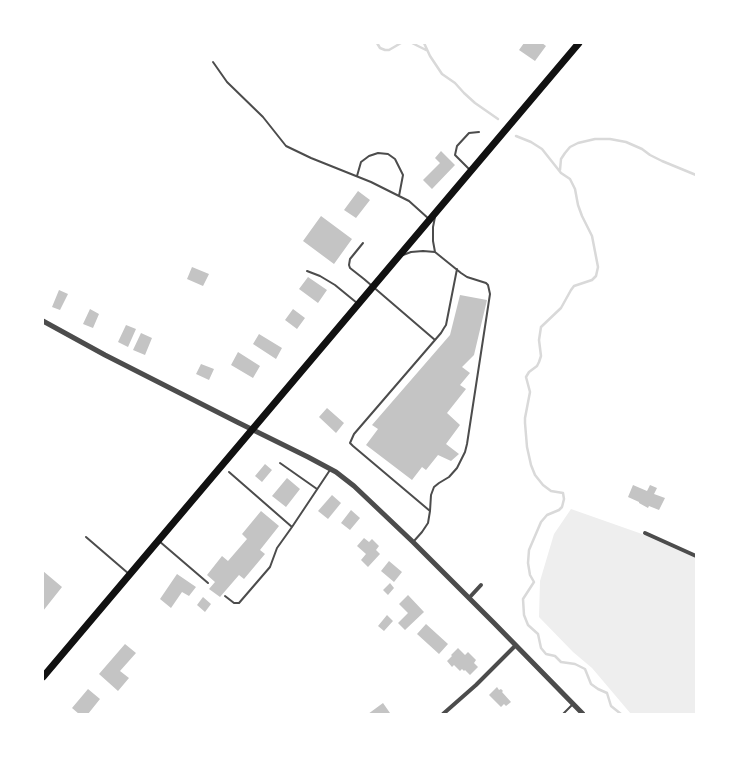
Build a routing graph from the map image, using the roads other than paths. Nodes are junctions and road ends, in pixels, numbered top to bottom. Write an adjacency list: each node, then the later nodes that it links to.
1 (579, 43): 4 (highway)
2 (214, 62): 5 (lane)
3 (478, 132): 4 (lane)
4 (471, 171): 7 (highway)
5 (357, 176): 6 (lane); 6 (lane)
6 (399, 196): 8 (lane)
7 (436, 212): 8 (highway); 10 (lane)
8 (430, 220): 11 (highway)
9 (363, 243): 14 (lane)
10 (435, 252): 11 (lane); 12 (lane)
11 (398, 258): 14 (highway)
12 (457, 269): 17 (lane); 23 (lane)
13 (307, 271): 15 (lane)
14 (373, 287): 15 (highway); 17 (lane)
15 (358, 304): 18 (highway)
16 (43, 321): 18 (street)
17 (435, 340): 23 (lane)
18 (252, 430): 20 (street); 27 (highway)
19 (280, 463): 22 (lane)
20 (330, 469): 22 (lane); 28 (street)
21 (229, 472): 24 (lane)
22 (317, 489): 24 (lane)
23 (430, 510): 28 (lane)
24 (292, 527): 33 (lane)
25 (644, 533): 29 (street)
26 (86, 537): 30 (lane)
27 (158, 540): 30 (highway); 31 (lane)
28 (413, 542): 34 (street)
29 (696, 556)
30 (130, 574): 36 (highway)
31 (208, 583)
32 (481, 585): 34 (street)
33 (225, 596)
34 (469, 598): 35 (street)
35 (515, 646): 37 (street); 38 (street)
36 (43, 677)
37 (573, 704): 39 (lane); 40 (street)
38 (443, 714)
39 (563, 714)
40 (583, 714)

